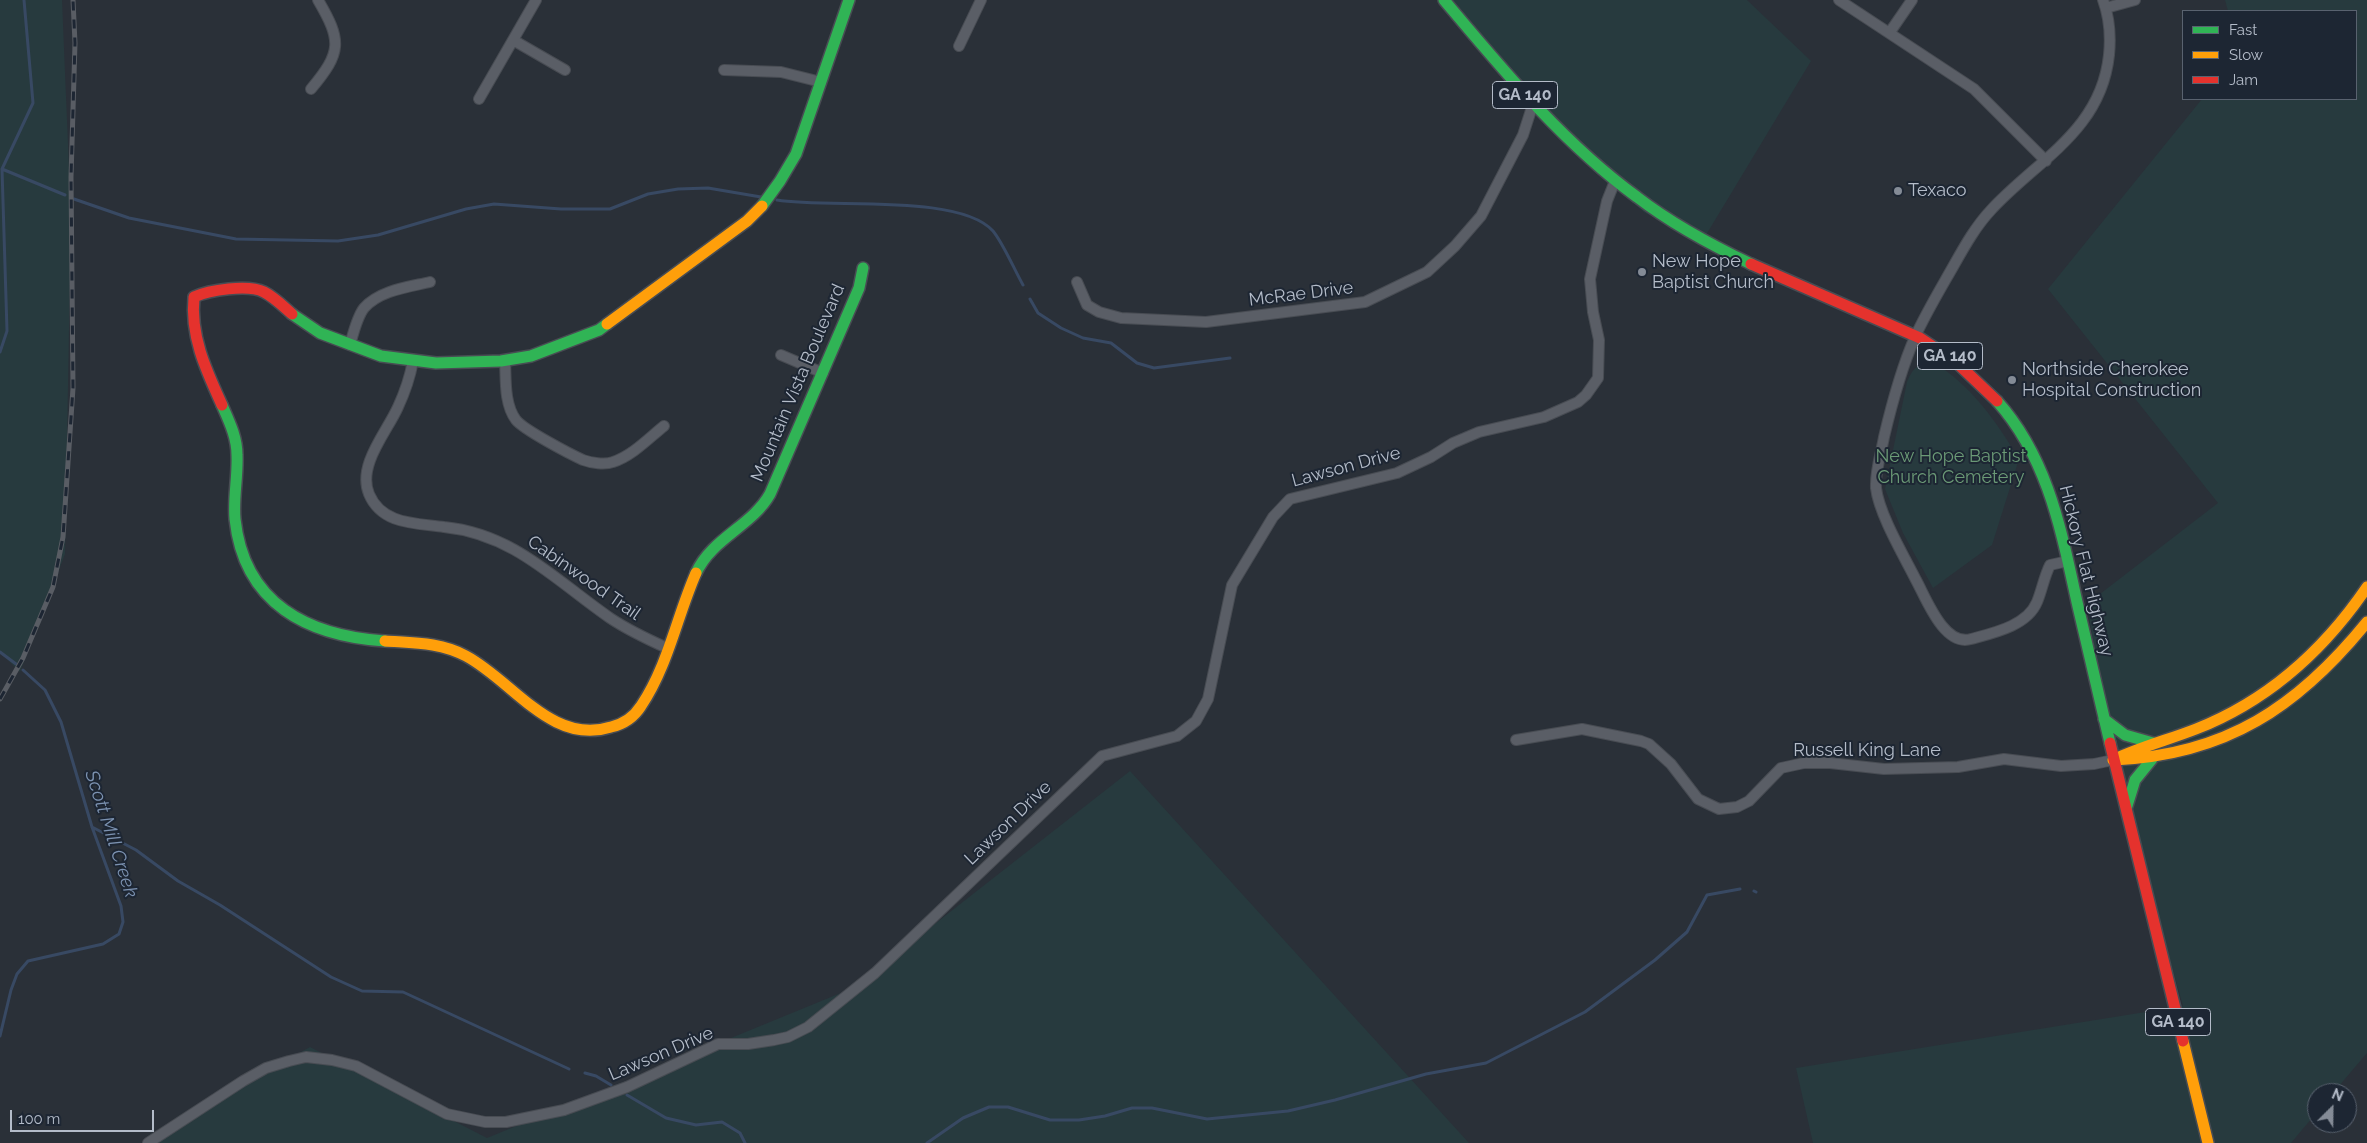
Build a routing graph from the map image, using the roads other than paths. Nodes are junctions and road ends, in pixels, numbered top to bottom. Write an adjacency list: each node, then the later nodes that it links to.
1 (318, 0): 16 (street)
2 (536, 0): 11 (street)
3 (848, 0): 15 (street, Mountain Vista Boulevard)
4 (981, 0): 12 (street)
5 (1444, 0): 18 (street, Hickory Flat Highway / GA 140)
6 (1839, 0): 10 (street)
7 (1912, 0): 10 (street)
8 (2135, 0): 9 (street)
9 (2104, 4): 19 (street)
10 (1890, 32): 19 (street)
11 (513, 40): 13 (street); 17 (street)
12 (959, 46)
13 (565, 70)
14 (724, 70): 15 (street)
15 (821, 82): 27 (street, Mountain Vista Boulevard)
16 (311, 89)
17 (479, 99)
18 (1533, 104): 20 (street, Hickory Flat Highway / GA 140); 23 (street, McRae Drive)
19 (2046, 161): 24 (street)
20 (1615, 181): 24 (street, Hickory Flat Highway / GA 140); 41 (street, Lawson Drive)
21 (863, 268): 29 (street, Mountain Vista Boulevard)
22 (430, 282): 25 (street)
23 (1077, 282)
24 (1915, 337): 31 (street, Hickory Flat Highway / GA 140); 31 (street)
25 (350, 345): 28 (street, Mountain Vista Boulevard); 34 (street, Mountain Vista Boulevard)
26 (781, 355): 29 (street)
27 (505, 360): 28 (street, Mountain Vista Boulevard); 30 (street)
28 (414, 361): 34 (street, Cabinwood Trail)
29 (823, 373): 34 (street, Mountain Vista Boulevard)
30 (664, 426)
31 (2068, 562): 35 (street, Hickory Flat Highway / GA 140)
32 (2367, 587): 37 (street)
33 (2367, 622): 38 (street)
34 (667, 648)
35 (2104, 719): 37 (street); 39 (street, Hickory Flat Highway / GA 140)
36 (1516, 740): 39 (street, Russell King Lane)
37 (2153, 743): 39 (street)
38 (2152, 759): 39 (street); 40 (street)
39 (2114, 760): 40 (street, Hickory Flat Highway / GA 140)
40 (2126, 811): 42 (street, Hickory Flat Highway / GA 140)
41 (148, 1143)
42 (2208, 1143)

